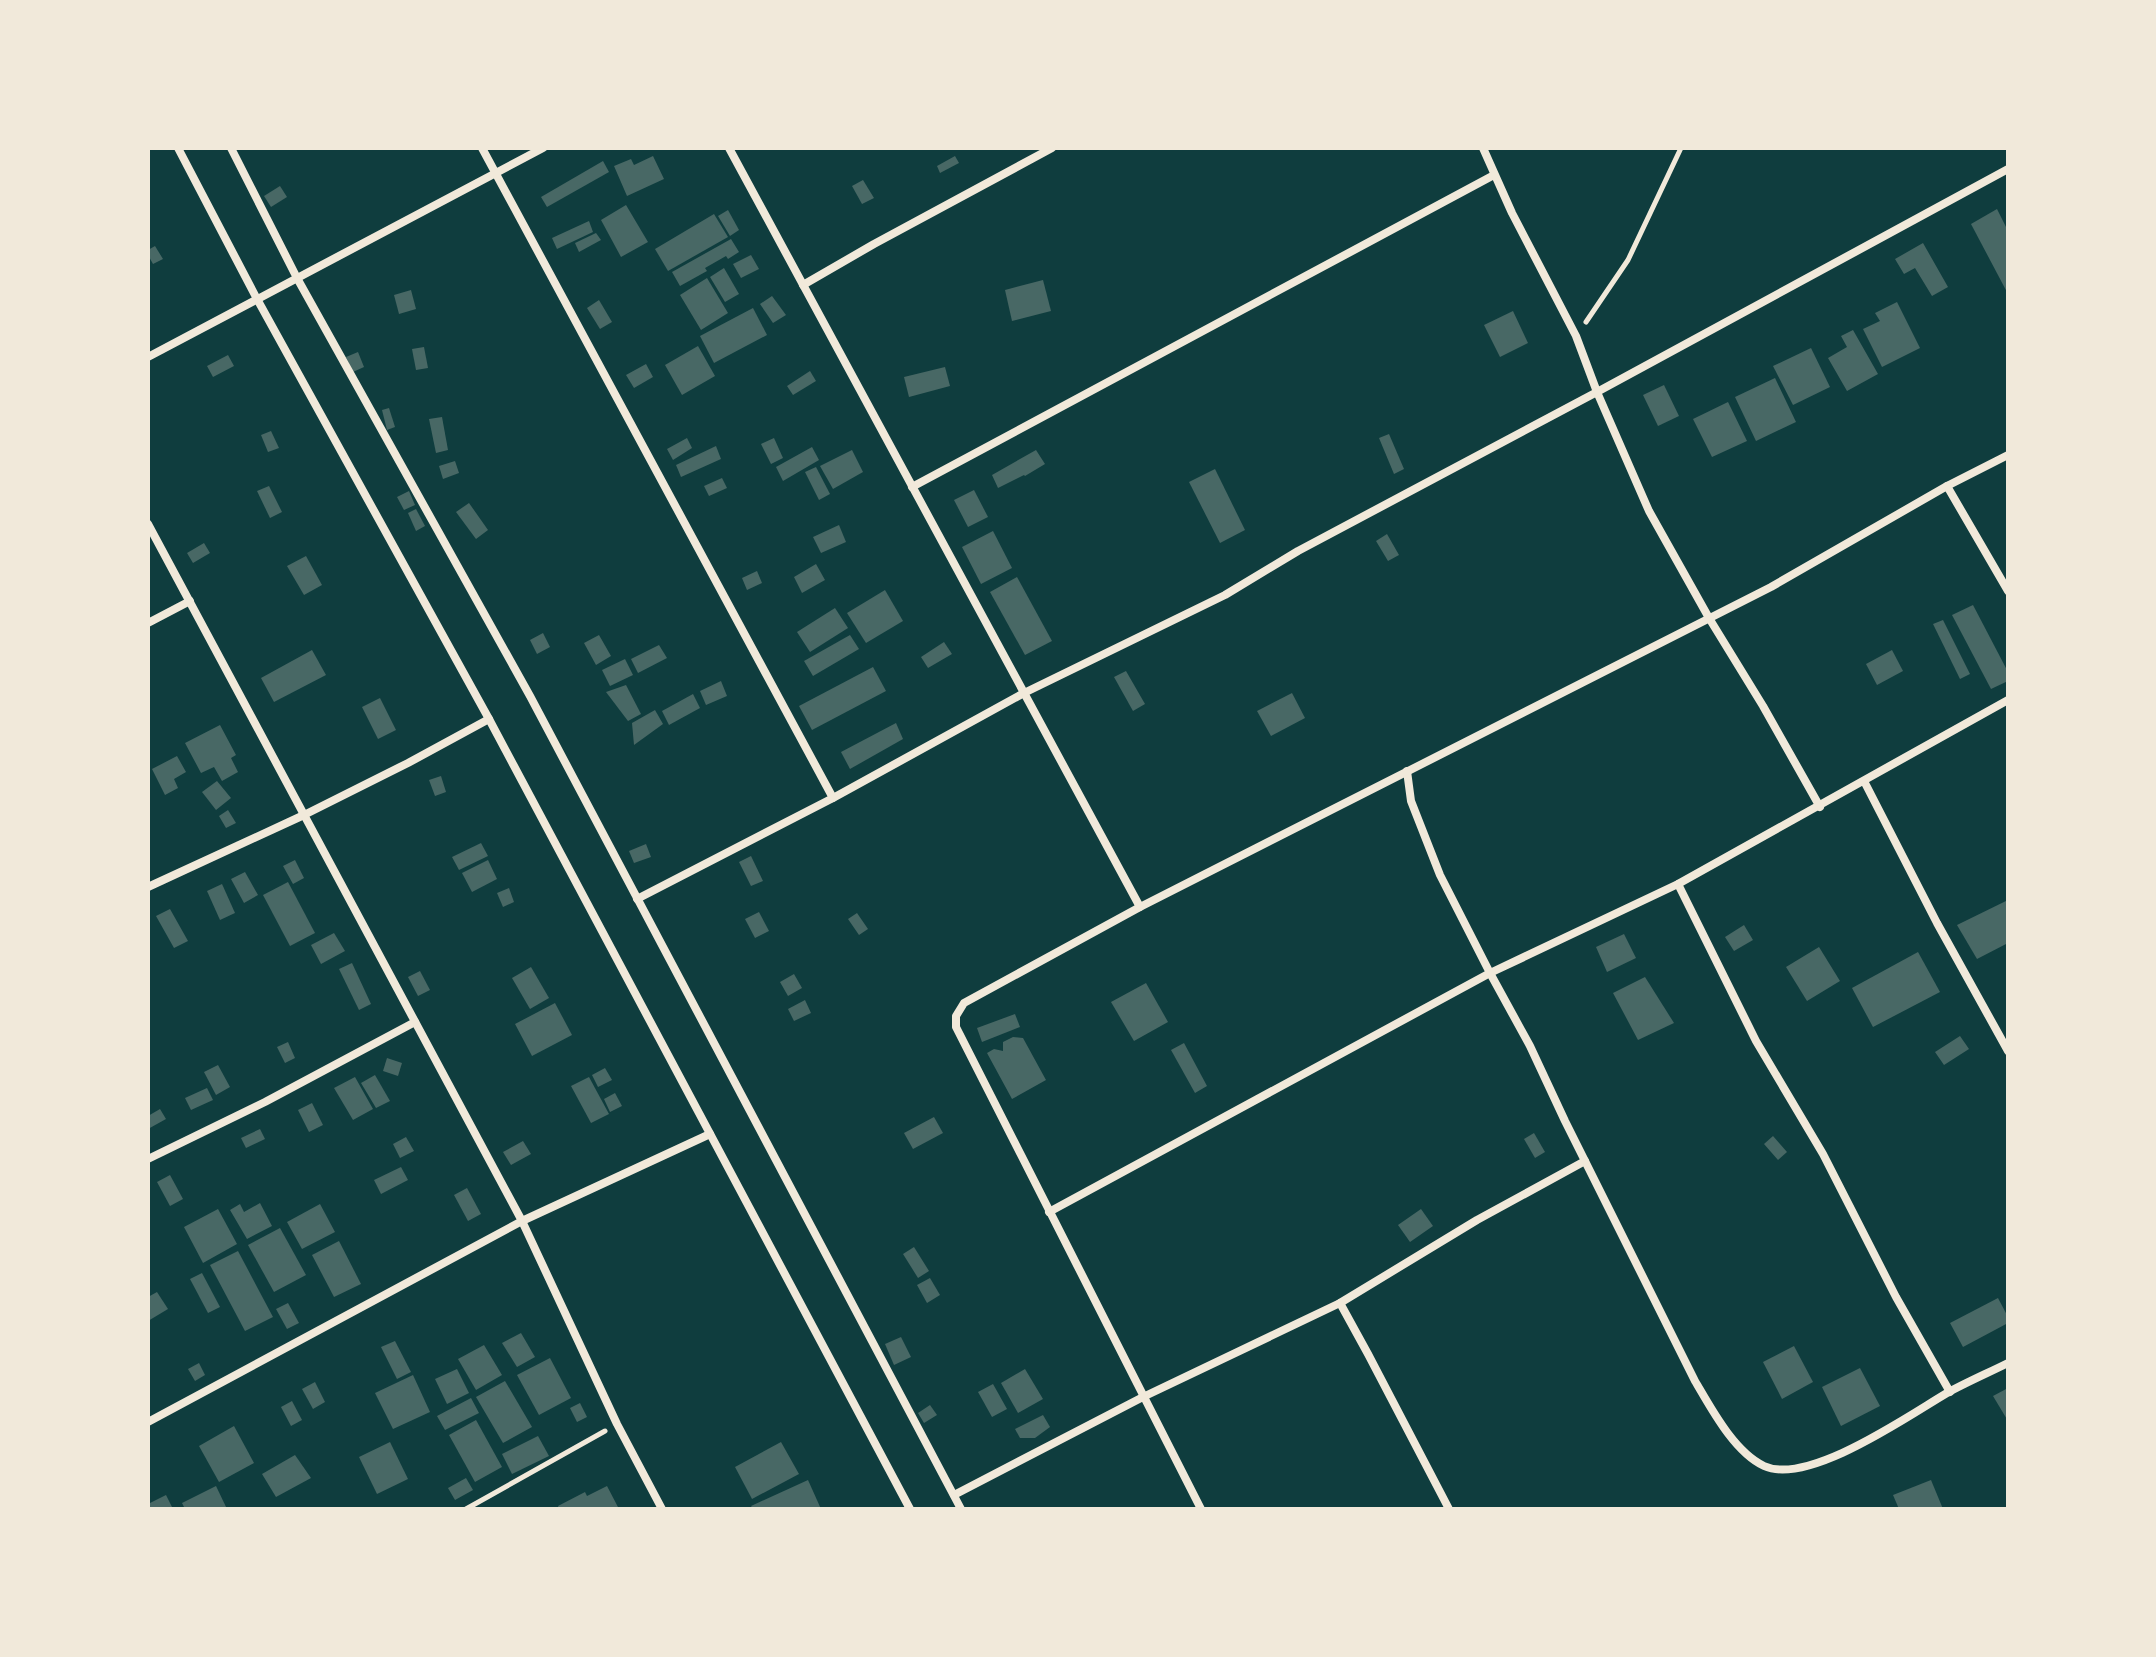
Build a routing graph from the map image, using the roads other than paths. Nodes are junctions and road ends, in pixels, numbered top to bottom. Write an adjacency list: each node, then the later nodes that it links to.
1 (178, 148): 13 (street)
2 (231, 148): 11 (street)
3 (482, 148): 9 (street)
4 (543, 148): 9 (street)
5 (729, 148): 12 (street)
6 (1052, 148): 12 (street)
7 (1483, 148): 10 (street)
8 (2008, 169): 15 (street)
9 (495, 174): 11 (street); 29 (street)
10 (1494, 175): 15 (street); 18 (street)
11 (297, 278): 13 (street); 34 (street)
12 (803, 285): 18 (street)
13 (257, 299): 14 (street); 26 (street)
14 (148, 357)
15 (1597, 392): 22 (street); 24 (street)
16 (2008, 455): 17 (street)
17 (1947, 486): 20 (street); 22 (street)
18 (912, 487): 24 (street)
19 (148, 524): 21 (street)
20 (2008, 591)
21 (190, 601): 23 (street); 31 (street)
22 (1709, 618): 27 (street); 30 (street)
23 (148, 623)
24 (1024, 693): 29 (street); 35 (street)
25 (2008, 700): 28 (street)
26 (489, 719): 31 (street); 39 (street)
27 (1407, 771): 35 (street); 36 (street)
28 (1864, 781): 30 (street); 38 (street)
29 (833, 798): 34 (street)
30 (1820, 807): 32 (street)
31 (304, 815): 33 (street); 37 (street)
32 (1678, 884): 36 (street); 46 (street)
33 (148, 887)
34 (637, 899): 49 (street)
35 (1140, 907): 42 (street)
36 (1490, 973): 41 (street); 42 (street)
37 (415, 1022): 40 (street); 43 (street)
38 (2008, 1051)
39 (710, 1134): 43 (street); 51 (street)
40 (148, 1159)
41 (1585, 1161): 44 (street); 46 (street)
42 (1049, 1212): 47 (street)
43 (522, 1221): 48 (street); 50 (street)
44 (1340, 1303): 47 (street); 54 (street)
45 (2008, 1363): 46 (street)
46 (1950, 1392)
47 (1143, 1397): 49 (street); 53 (street)
48 (148, 1422)
49 (954, 1495): 52 (street)
50 (662, 1509)
51 (910, 1509)
52 (961, 1509)
53 (1201, 1509)
54 (1449, 1509)

